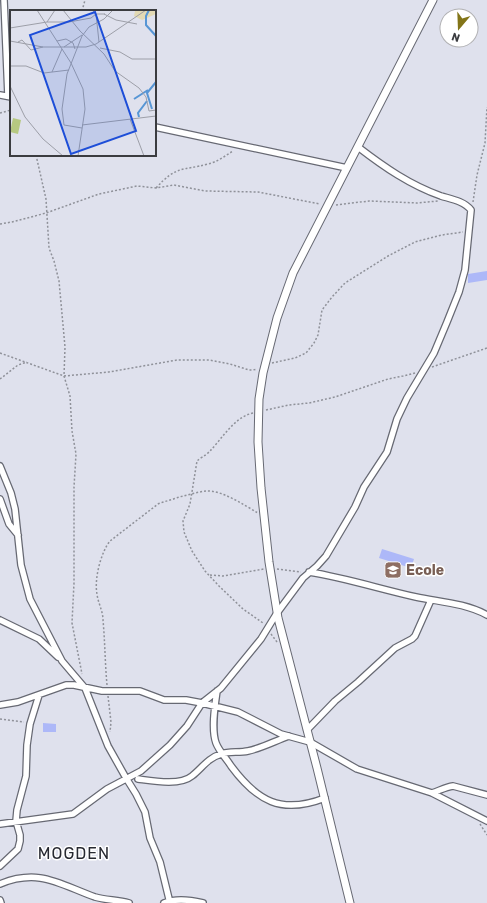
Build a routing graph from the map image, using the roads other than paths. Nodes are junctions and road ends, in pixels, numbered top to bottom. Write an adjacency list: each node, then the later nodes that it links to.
1 (4, 0): 4 (street)
2 (434, 0): 6 (street)
3 (0, 95): 4 (street)
4 (9, 97)
5 (156, 127): 7 (street)
6 (358, 147): 7 (street); 11 (street)
7 (348, 168): 13 (street)
8 (0, 466): 10 (street)
9 (0, 500): 10 (street)
10 (18, 535): 16 (street)
11 (309, 572): 12 (street); 13 (street)
12 (430, 600): 14 (street); 23 (street)
13 (277, 613): 18 (street); 23 (street)
14 (487, 615)
15 (0, 620): 16 (street)
16 (62, 661): 17 (street)
17 (85, 688): 19 (street); 20 (street); 28 (street)
18 (217, 691): 20 (street); 22 (street)
19 (39, 695): 21 (street); 34 (street)
20 (202, 703): 22 (street); 27 (street)
21 (0, 704)
22 (214, 706): 24 (street); 26 (street)
23 (307, 730): 25 (street)
24 (289, 736): 25 (street); 26 (street)
25 (310, 742): 30 (street); 33 (street)
26 (222, 754): 29 (street); 33 (street)
27 (142, 771): 28 (street); 29 (street)
28 (126, 778): 31 (street); 34 (street)
29 (138, 779): 31 (street)
30 (432, 793): 32 (street); 35 (street)
31 (136, 794): 41 (street)
32 (487, 795)
33 (324, 798): 45 (street)
34 (16, 821): 36 (street); 37 (street)
35 (487, 821)
36 (0, 824)
37 (0, 866)
38 (0, 884): 40 (street)
39 (0, 900): 42 (street)
40 (116, 902): 43 (street)
41 (168, 902): 44 (street)
42 (1, 903)
43 (129, 903)
44 (203, 903)
45 (350, 903)

